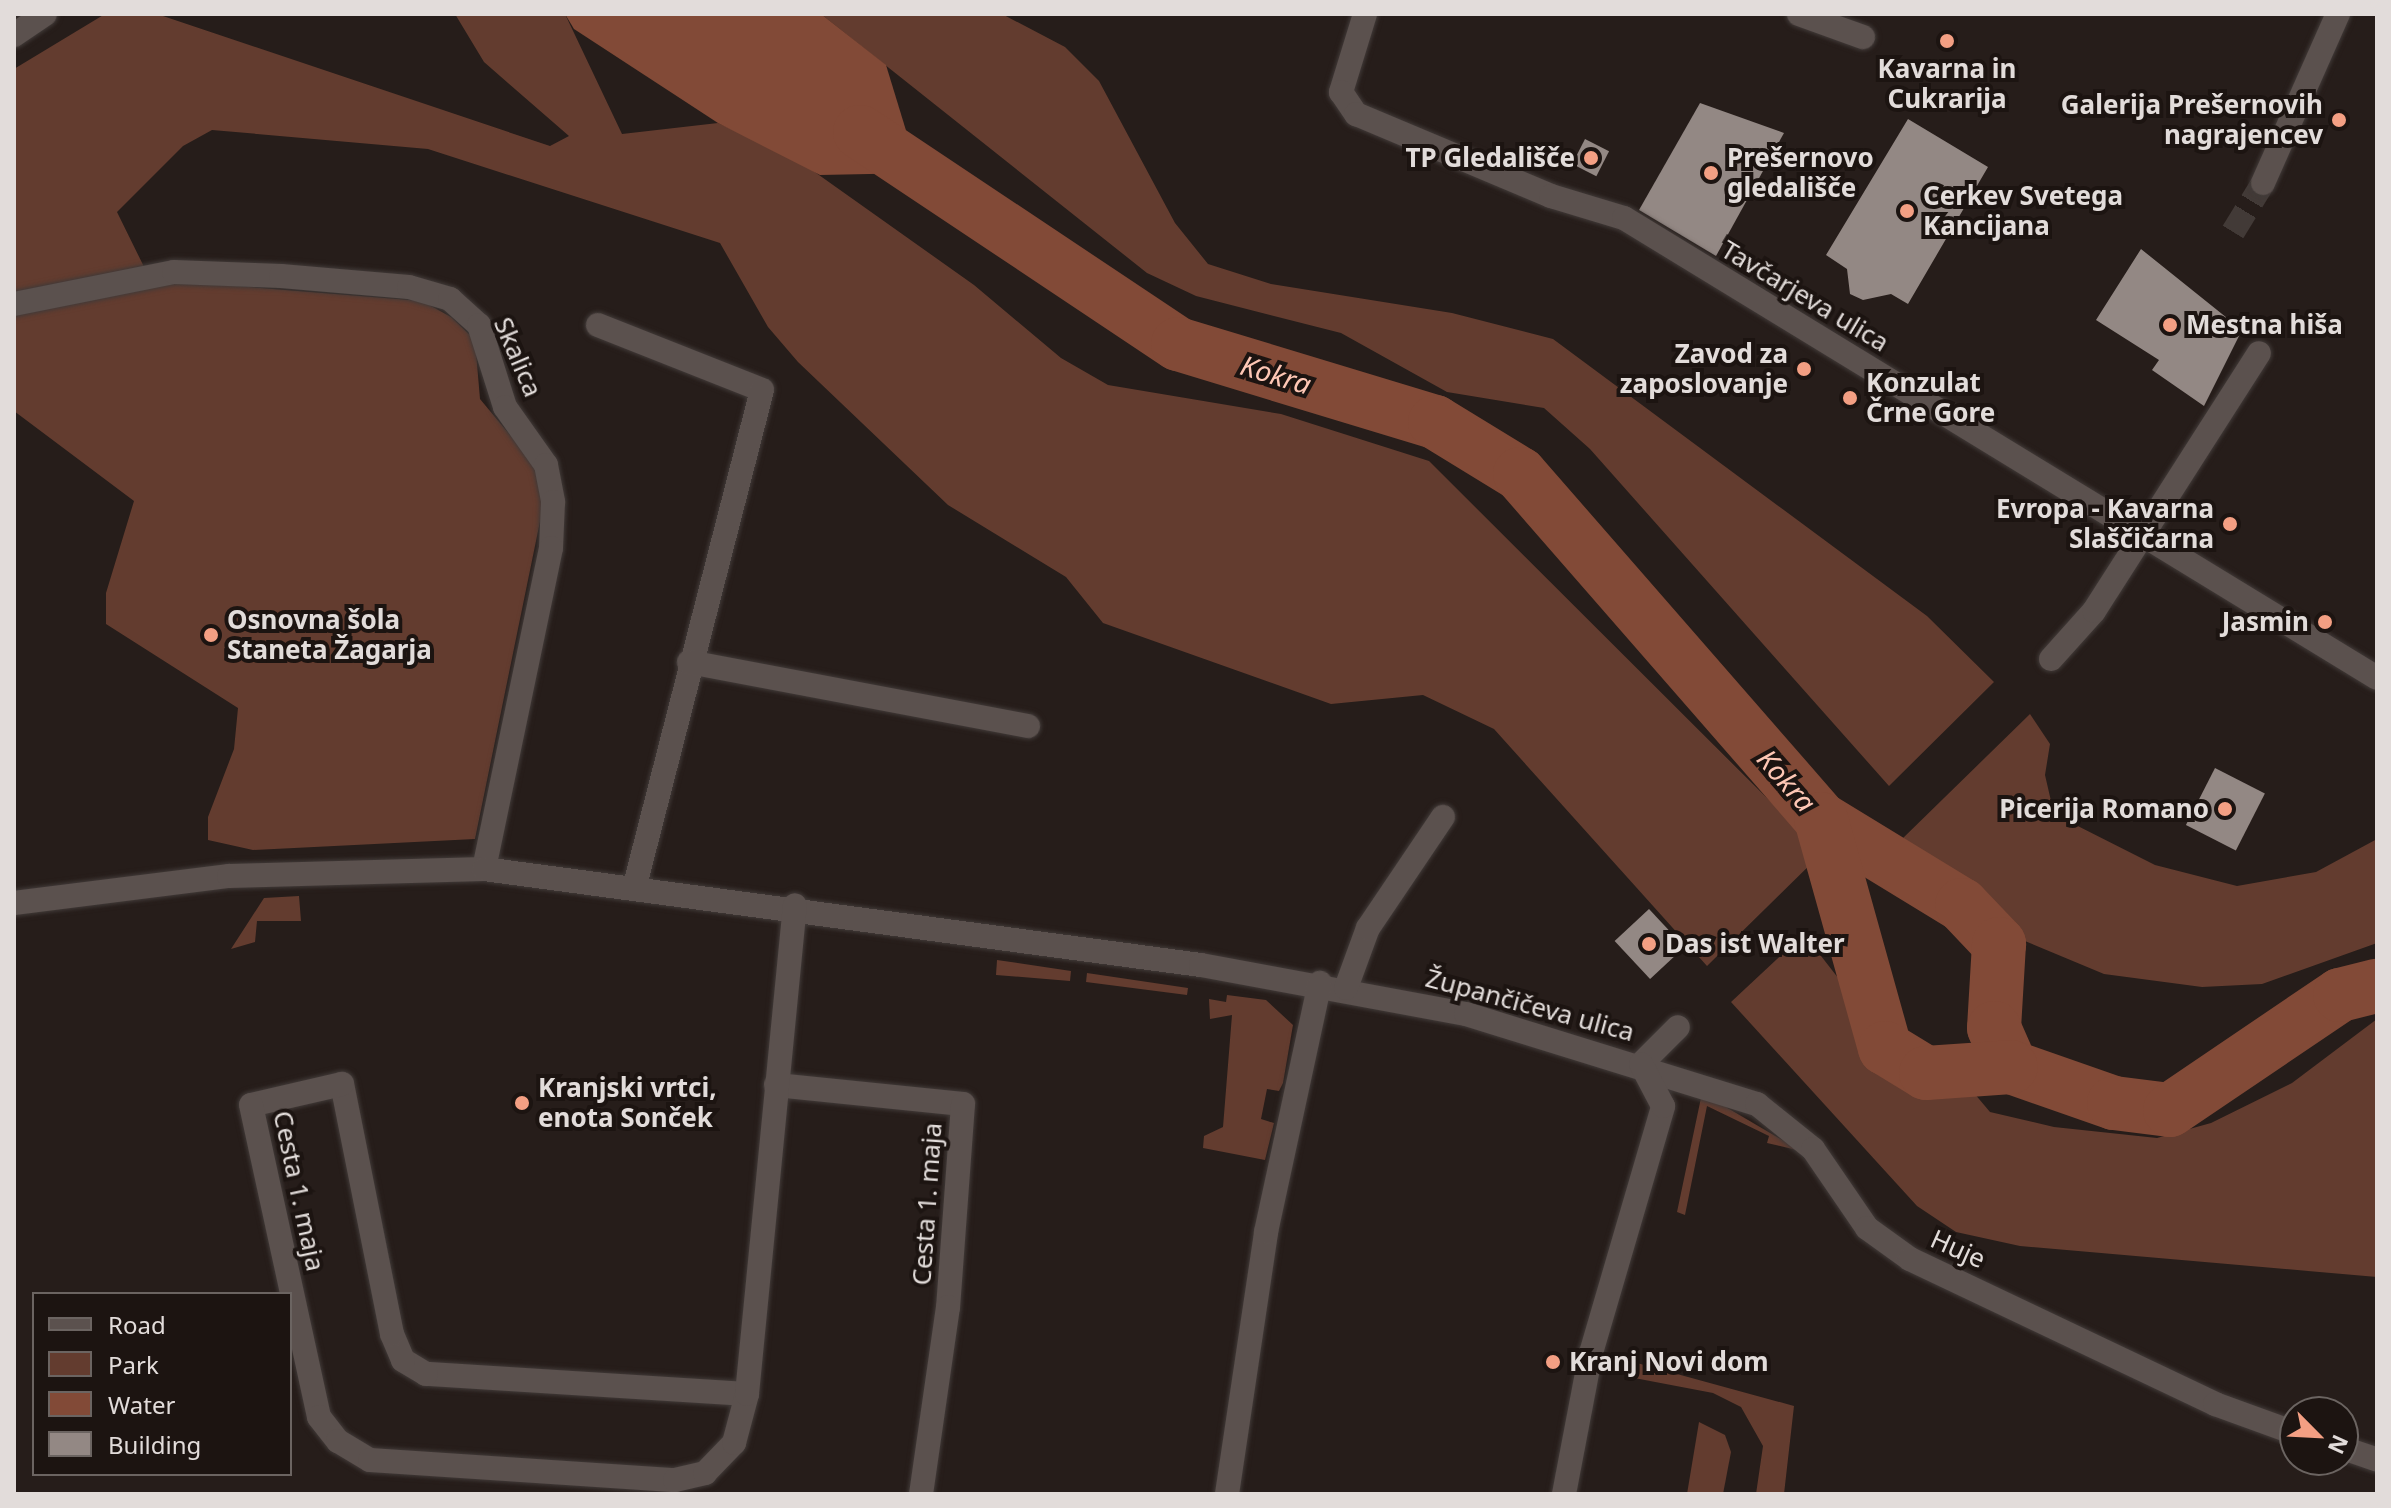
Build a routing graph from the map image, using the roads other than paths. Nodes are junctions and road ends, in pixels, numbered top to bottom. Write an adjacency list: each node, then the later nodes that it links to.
1 (45, 14): 6 (street)
2 (1365, 14): 11 (street, Tavčarjeva ulica)
3 (1799, 14): 5 (street)
4 (2338, 14): 7 (street)
5 (1853, 32)
6 (14, 35)
7 (2263, 183)
8 (14, 304): 17 (street, Skalica)
9 (598, 325): 13 (street)
10 (2259, 353): 11 (street)
11 (2146, 531): 12 (street); 14 (street, Tavčarjeva ulica)
12 (2051, 659)
13 (689, 662): 15 (street); 18 (street)
14 (2377, 678)
15 (1028, 726)
16 (1443, 817): 22 (street)
17 (484, 869): 18 (street); 19 (street)
18 (635, 885): 20 (street)
19 (14, 903)
20 (795, 905): 21 (street); 25 (street, Cesta 1. maja)
21 (1320, 983): 22 (street); 31 (street)
22 (1346, 988): 24 (street, Župančičeva ulica)
23 (1678, 1027): 24 (street)
24 (1641, 1064): 29 (street, Huje); 32 (street, Župančičeva ulica)
25 (776, 1085): 28 (street, Cesta 1. maja); 30 (street, Cesta 1. maja)
26 (292, 1292): 28 (street, Cesta 1. maja)
27 (292, 1293): 28 (street, Cesta 1. maja)
28 (747, 1394)
29 (2279, 1427)
30 (921, 1494)
31 (1227, 1494)
32 (1564, 1494)

